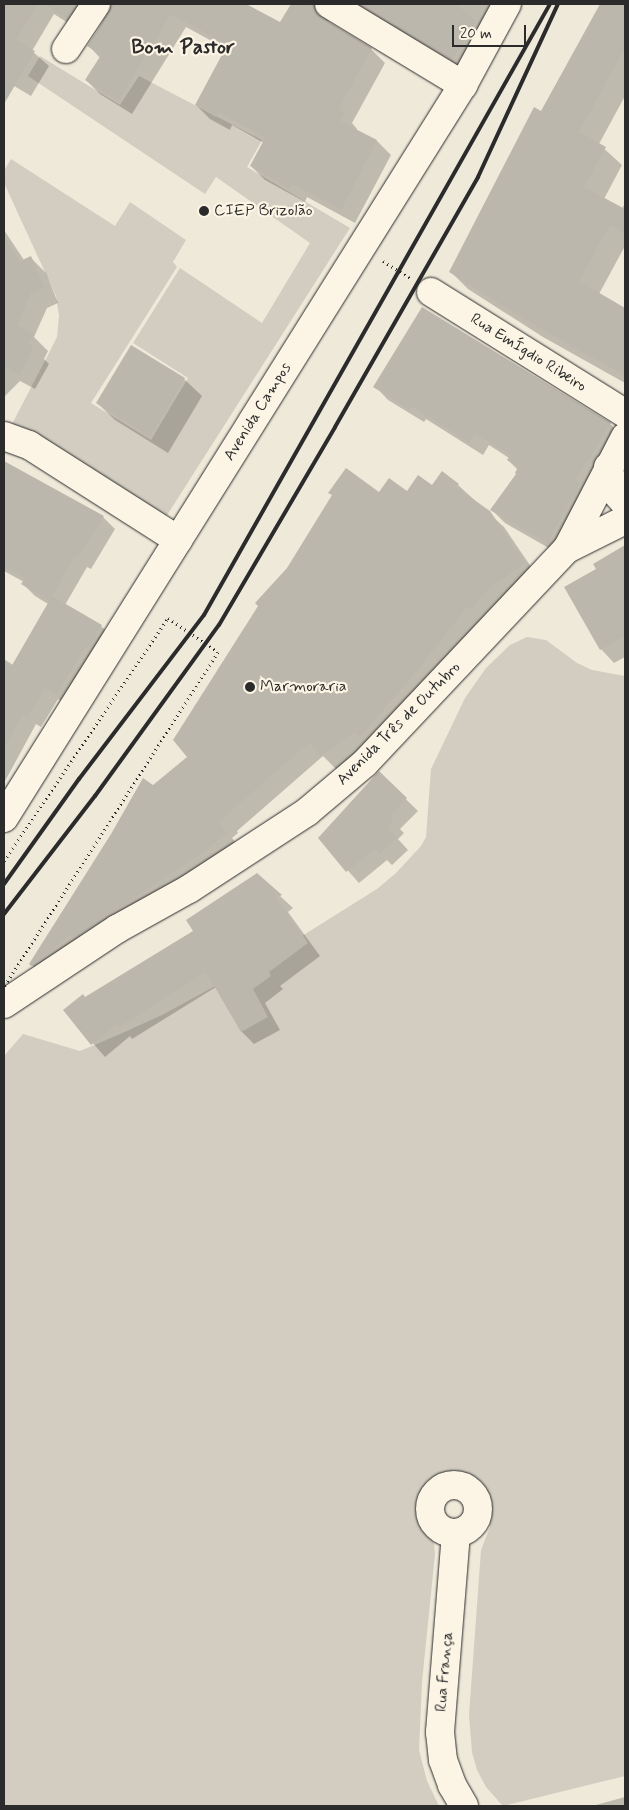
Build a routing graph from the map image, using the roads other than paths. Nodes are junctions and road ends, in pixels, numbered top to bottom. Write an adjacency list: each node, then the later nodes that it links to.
1 (96, 4): 4 (street)
2 (329, 4): 5 (street)
3 (506, 4): 5 (street, Avenida Campos)
4 (66, 49)
5 (462, 85): 13 (street, Avenida Campos)
6 (431, 292): 7 (street, Rua EmÍgdio Ribeiro)
7 (625, 413)
8 (4, 436): 13 (street)
9 (625, 437): 10 (street)
10 (608, 467): 11 (street); 14 (street)
11 (625, 503)
12 (625, 520): 14 (street, Avenida Três de Outubro)
13 (178, 540): 15 (street, Avenida Campos)
14 (567, 549): 16 (street, Avenida Três de Outubro)
15 (4, 818)
16 (4, 1004)
17 (456, 1533): 18 (street, Rua França)
18 (464, 1806)

